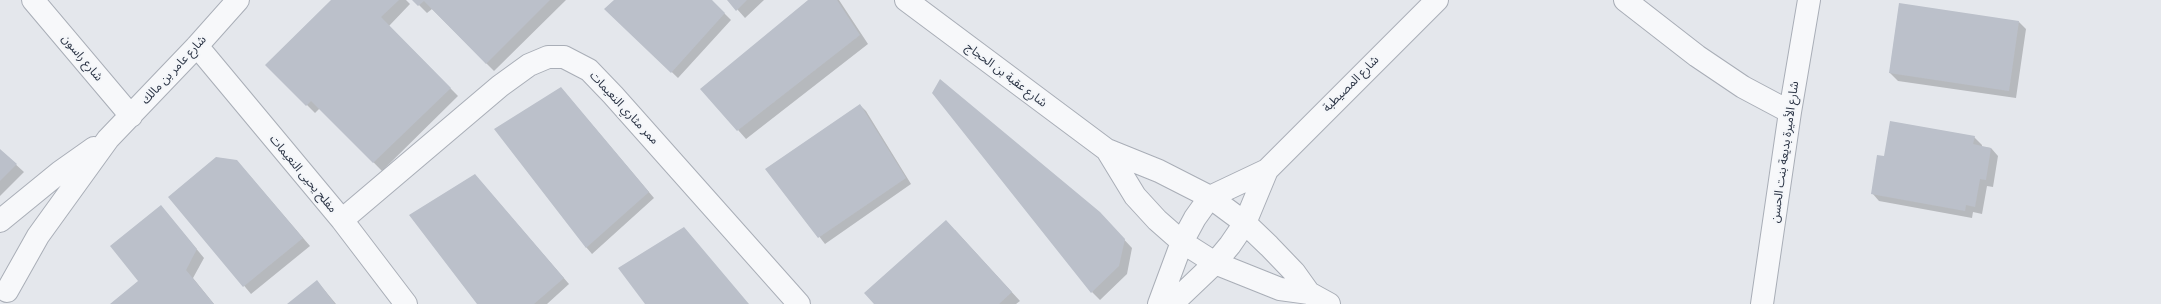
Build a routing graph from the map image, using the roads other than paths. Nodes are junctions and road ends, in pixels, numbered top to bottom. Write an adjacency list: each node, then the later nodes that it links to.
1 (33, 0): 9 (street, شارع راسون)
2 (238, 0): 7 (street, شارع عامر بن مالك)
3 (906, 0): 11 (street, شارع عقبة بن الحجاج)
4 (1437, 0): 12 (street, شارع المصيطبة)
5 (1624, 0): 8 (street)
6 (1809, 0): 8 (street, شارع الأميرة بديعة بنت الحسن)
7 (198, 46): 9 (street, شارع عامر بن مالك); 14 (street, مفلح يحيى النعيمات)
8 (1790, 112): 27 (street, شارع الأميرة بديعة بنت الحسن)
9 (131, 116): 10 (street, شارع عامر بن مالك)
10 (108, 139): 15 (street, شارع عامر بن مالك); 21 (street, شارع عامر بن مالك)
11 (1107, 150): 13 (street, شارع عقبة بن الحجاج); 17 (street, شارع عقبة بن الحجاج)
12 (1266, 170): 13 (street, شارع المصيطبة); 16 (street, شارع المصيطبة)
13 (1210, 197): 16 (street, شارع عقبة بن الحجاج); 17 (street)
14 (342, 220): 22 (street, مفلح يحيى النعيمات); 23 (street, ممر مثاري النعيمات)
15 (0, 221)
16 (1245, 224): 18 (street, شارع المصيطبة); 20 (street, شارع عقبة بن الحجاج)
17 (1182, 242): 18 (street, شارع عقبة بن الحجاج); 24 (street)
18 (1215, 263): 20 (street, شارع عقبة بن الحجاج); 25 (street, شارع المصيطبة)
19 (0, 269): 21 (street)
20 (1309, 293): 26 (street, شارع عقبة بن الحجاج)
21 (7, 298)
22 (406, 304)
23 (799, 304)
24 (1159, 304)
25 (1172, 304)
26 (1329, 304)
27 (1762, 304)

